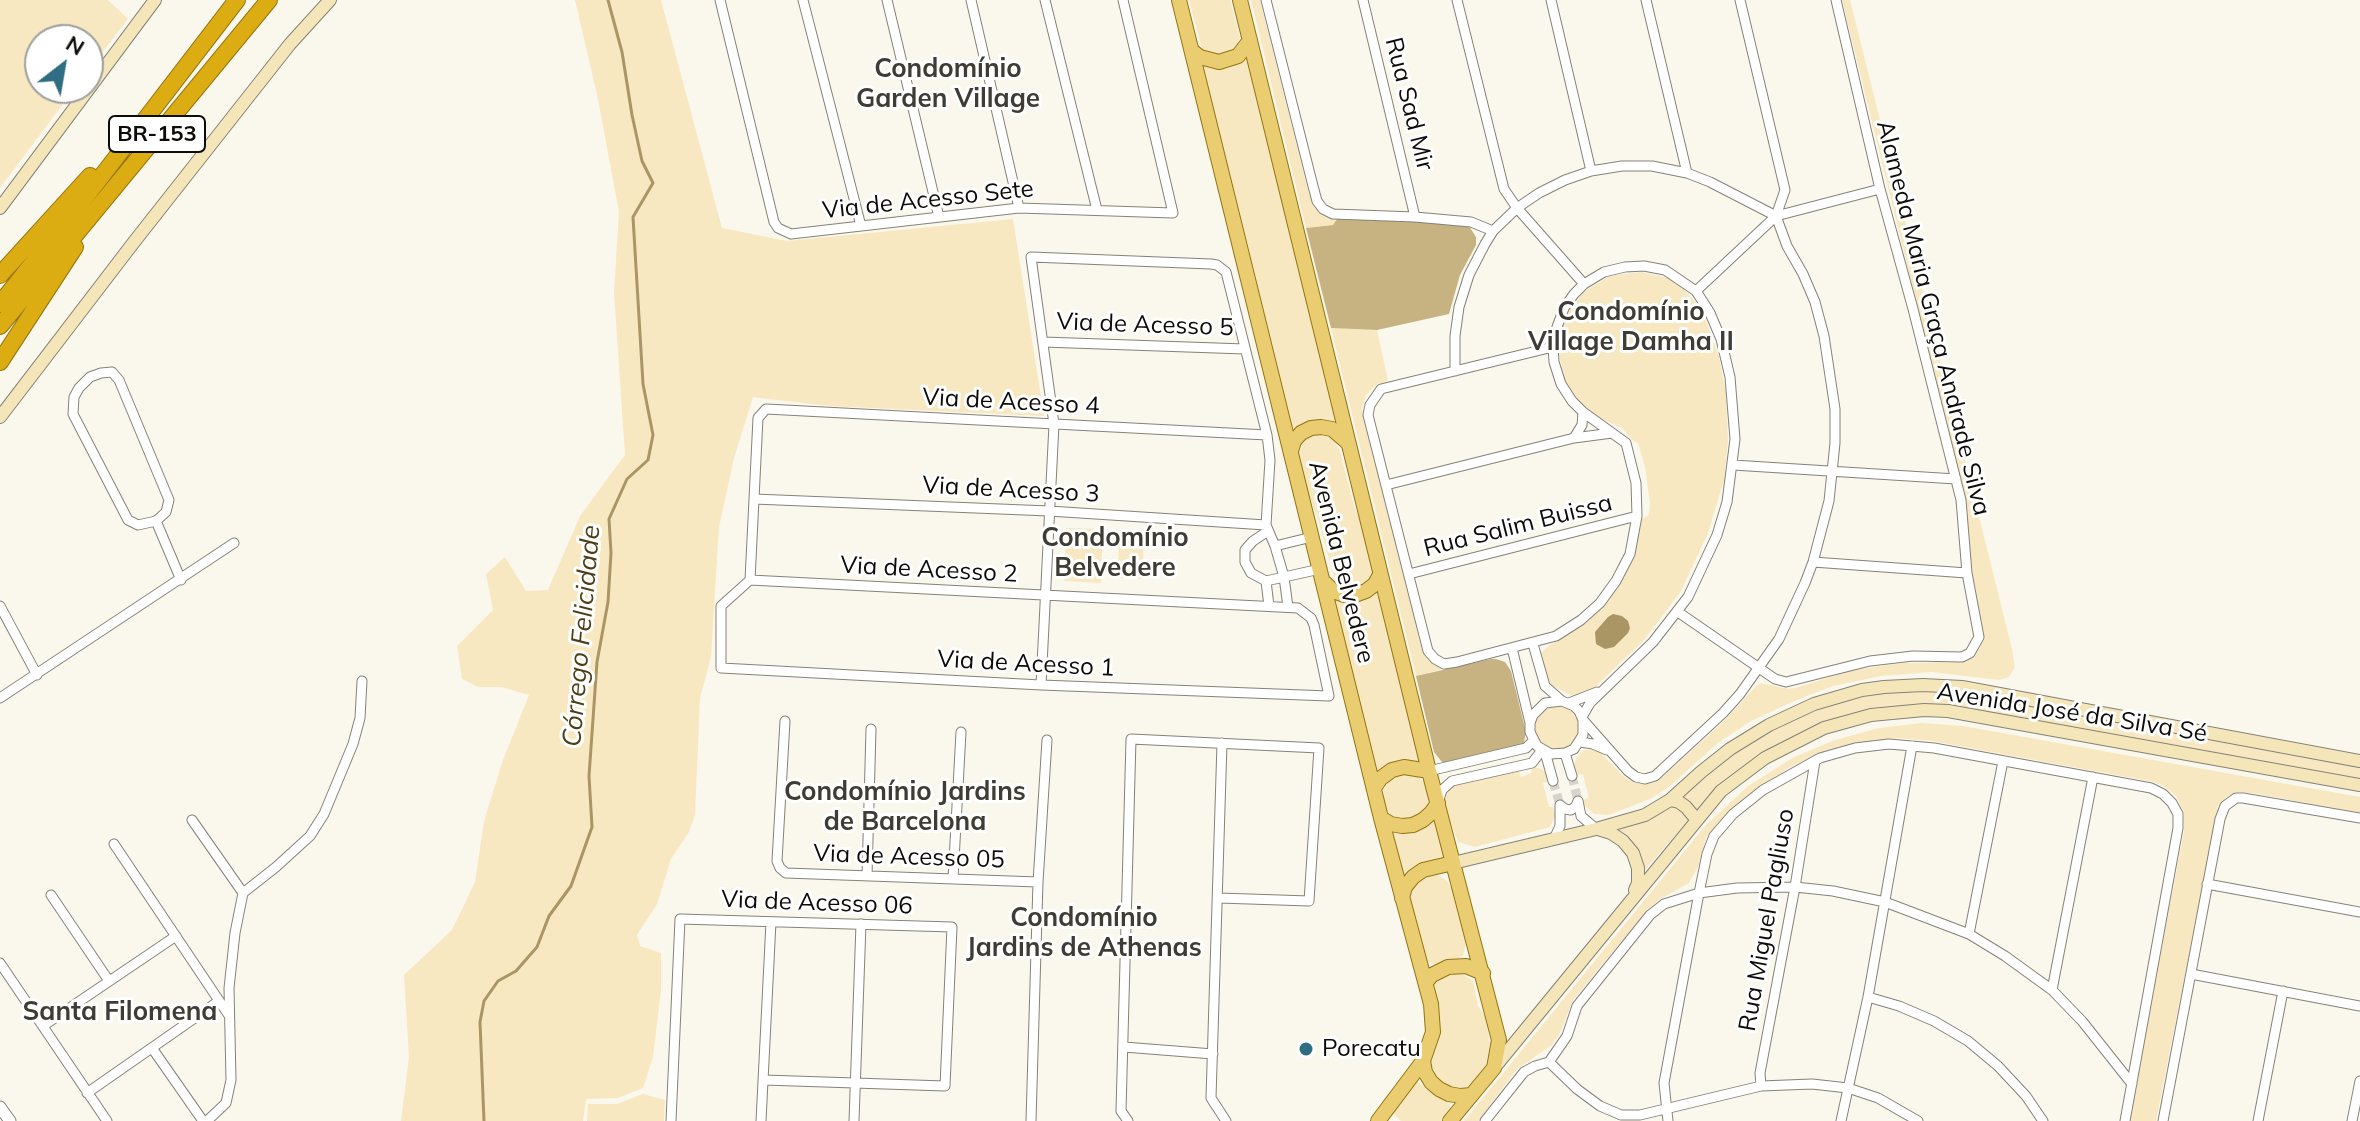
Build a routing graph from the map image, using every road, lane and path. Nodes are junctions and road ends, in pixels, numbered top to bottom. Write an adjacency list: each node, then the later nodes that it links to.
1 (155, 0): 26 (main road)
2 (237, 0): 22 (highway, BR-153)
3 (269, 0): 31 (highway, BR-153)
4 (330, 0): 47 (main road)
5 (720, 0): 34 (street, Via de Acesso Sete)
6 (803, 0): 34 (street)
7 (887, 0): 32 (street)
8 (971, 0): 27 (street)
9 (1045, 0): 29 (street)
10 (1123, 0): 29 (street, Via de Acesso Sete)
11 (1179, 0): 21 (main road, Avenida Belvedere)
12 (1240, 0): 20 (main road, Avenida Belvedere)
13 (1266, 0): 33 (street)
14 (1363, 0): 33 (street, Rua Sad Mir)
15 (1457, 0): 28 (street)
16 (1551, 0): 23 (street)
17 (1646, 0): 24 (street)
18 (1740, 0): 30 (street)
19 (1836, 0): 25 (street, Alameda Maria Graça Andrade Silva)
20 (1250, 40): 21 (main road); 52 (main road, Avenida Belvedere)
21 (1192, 51): 53 (main road, Avenida Belvedere)
22 (120, 153): 36 (highway); 39 (highway, BR-153)
23 (1591, 171): 24 (street); 28 (street)
24 (1687, 173): 30 (street)
25 (1880, 189): 30 (street); 56 (street, Alameda Maria Graça Andrade Silva)
26 (0, 208)
27 (1019, 208): 29 (street, Via de Acesso Sete); 32 (street, Via de Acesso Sete)
28 (1517, 208): 35 (street); 37 (street)
29 (1097, 210)
30 (1776, 216): 38 (street); 55 (street)
31 (89, 217): 40 (highway, BR-153); 44 (highway)
32 (939, 217): 34 (street, Via de Acesso Sete)
33 (1415, 217): 35 (street)
34 (861, 226)
35 (1493, 231): 45 (street)
36 (0, 275)
37 (1584, 284): 38 (street); 42 (street)
38 (1696, 291): 54 (street)
39 (0, 304)
40 (0, 326)
41 (1043, 342): 43 (street, Via de Acesso 5); 43 (street); 48 (street)
42 (1553, 347): 45 (street); 46 (street)
43 (1245, 349): 50 (street)
44 (0, 362)
45 (1455, 371): 57 (street)
46 (1583, 412): 49 (street); 51 (street)
47 (0, 417)
48 (1054, 424): 50 (street, Via de Acesso 4); 58 (street, Via de Acesso 4); 59 (street)
49 (1613, 432): 51 (street); 60 (street)
50 (1267, 435): 62 (street)
51 (1574, 438): 57 (street)
52 (1348, 442): 53 (main road); 69 (main road, Avenida Belvedere)
53 (1291, 451): 63 (main road, Avenida Belvedere)
54 (1733, 465): 55 (street); 79 (street)
55 (1832, 471): 56 (street); 66 (street)
56 (1956, 479): 67 (street, Alameda Maria Graça Andrade Silva)
57 (1386, 485): 68 (street)
58 (754, 499): 59 (street, Via de Acesso 3); 73 (street)
59 (1049, 511): 62 (street, Via de Acesso 3); 75 (street)
60 (1637, 516): 68 (street, Rua Salim Buissa); 80 (street)
61 (156, 521): 61 (street); 72 (street)
62 (1267, 528): 65 (street); 74 (street)
63 (1312, 537): 65 (street); 70 (main road, Avenida Belvedere)
64 (234, 543): 72 (street)
65 (1275, 546): 71 (street)
66 (1813, 562): 67 (street); 82 (street)
67 (1967, 573): 82 (street, Alameda Maria Graça Andrade Silva)
68 (1409, 574): 81 (street)
69 (1380, 575): 70 (main road); 105 (main road, Avenida Belvedere)
70 (1322, 576): 71 (street); 110 (main road, Avenida Belvedere)
71 (1284, 577): 74 (street); 78 (street)
72 (181, 580): 83 (street)
73 (750, 580): 75 (street, Via de Acesso 2); 86 (street, Via de Acesso 1)
74 (1266, 581): 77 (street)
75 (1045, 596): 77 (street, Via de Acesso 2); 86 (street)
76 (0, 606): 83 (street)
77 (1269, 606): 78 (street, Via de Acesso 2)
78 (1293, 608): 86 (street, Via de Acesso 1)
79 (1678, 612): 82 (street); 84 (street)
80 (1533, 644): 81 (street); 88 (street)
81 (1512, 648): 91 (street)
82 (1759, 668): 100 (street)
83 (37, 675): 87 (street)
84 (1613, 680): 88 (street); 89 (street)
85 (362, 681): 126 (street)
86 (1041, 685)
87 (0, 698)
88 (1566, 702): 89 (street); 91 (street)
89 (1583, 718): 96 (street); 100 (street)
90 (785, 721): 121 (street, Via de Acesso 05)
91 (1530, 723): 95 (street)
92 (871, 729): 121 (street)
93 (961, 732): 122 (street)
94 (1047, 740): 123 (street)
95 (1533, 741): 99 (street); 105 (street)
96 (1580, 742): 100 (street); 101 (street)
97 (1222, 743): 130 (street); 130 (street); 150 (street)
98 (1912, 746): 102 (street); 103 (street); 132 (street)
99 (1543, 751): 101 (street); 108 (street); 112 (street)
100 (1610, 751)
101 (1565, 753): 106 (street)
102 (1815, 761): 125 (street, Rua Miguel Pagliuso); 127 (street)
103 (2003, 761): 107 (street); 136 (street)
104 (2360, 761): 111 (main road, Avenida José da Silva Sé)
105 (1429, 771): 110 (main road); 112 (main road, Avenida Belvedere)
106 (1572, 776)
107 (2093, 777): 143 (street); 159 (street)
108 (1553, 781)
109 (2360, 785): 115 (main road, Avenida José da Silva Sé)
110 (1374, 788): 113 (main road, Avenida Belvedere)
111 (1670, 800): 115 (main road); 117 (main road, Avenida José da Silva Sé)
112 (1438, 803): 113 (main road); 120 (main road, Avenida Belvedere)
113 (1381, 818): 131 (main road, Avenida Belvedere)
114 (2360, 818): 124 (street)
115 (1696, 819): 129 (main road, Avenida José da Silva Sé)
116 (192, 820): 126 (street)
117 (1596, 829): 118 (main road, Avenida José da Silva Sé); 118 (street); 129 (main road)
118 (1554, 839): 120 (main road, Avenida José da Silva Sé)
119 (114, 844): 137 (street)
120 (1453, 863): 131 (main road); 139 (main road, Avenida Belvedere)
121 (867, 876): 122 (street, Via de Acesso 05)
122 (953, 879): 123 (street, Via de Acesso 05)
123 (1038, 882): 172 (street)
124 (2207, 884): 133 (street); 140 (street)
125 (1795, 887): 127 (street); 132 (street); 160 (street, Rua Miguel Pagliuso)
126 (243, 893): 148 (street)
127 (1699, 893): 154 (street); 165 (street)
128 (51, 895): 141 (street)
129 (1633, 897): 155 (main road, Avenida José da Silva Sé)
130 (1219, 898): 152 (street)
131 (1402, 899): 142 (main road, Avenida Belvedere)
132 (1885, 902): 136 (street); 145 (street)
133 (2360, 912)
134 (771, 922): 135 (street, Via de Acesso 06); 156 (street); 169 (street, Via de Acesso 06)
135 (861, 924): 158 (street); 158 (street, Via de Acesso 06)
136 (1969, 934): 143 (street)
137 (176, 936): 141 (street); 146 (street)
138 (0, 963): 149 (street)
139 (1483, 973): 142 (main road); 155 (main road, Avenida Belvedere)
140 (2191, 974): 144 (street); 183 (street)
141 (109, 981): 149 (street)
142 (1426, 982): 153 (main road, Avenida Belvedere)
143 (2052, 990): 159 (street)
144 (2283, 991): 147 (street); 184 (street)
145 (1868, 997): 161 (street); 181 (street)
146 (219, 1001): 148 (street); 151 (street)
147 (2360, 1006)
148 (228, 1014): 168 (street)
149 (43, 1026): 162 (street)
150 (1124, 1047): 152 (street); 173 (street)
151 (152, 1048): 162 (street); 168 (street)
152 (1213, 1054): 174 (street)
153 (1423, 1061): 163 (main road); 175 (main road, Avenida Belvedere)
154 (1549, 1062): 165 (street); 177 (street)
155 (1494, 1068): 163 (main road)
156 (764, 1080): 158 (street); 170 (street)
157 (2360, 1081): 185 (street)
158 (856, 1083): 171 (street)
159 (2132, 1084): 182 (street)
160 (1761, 1086): 161 (street); 165 (street)
161 (1848, 1088): 179 (street); 180 (street)
162 (87, 1093): 167 (street)
163 (1471, 1095): 176 (main road)
164 (0, 1107): 166 (street)
165 (1665, 1109): 178 (street)
166 (10, 1121)
167 (107, 1121)
168 (205, 1121)
169 (671, 1121)
170 (761, 1121)
171 (854, 1121)
172 (1031, 1121)
173 (1128, 1121)
174 (1226, 1121)
175 (1378, 1121)
176 (1450, 1121)
177 (1485, 1121)
178 (1668, 1121)
179 (1841, 1121)
180 (1918, 1121)
181 (2043, 1121)
182 (2125, 1121)
183 (2163, 1121)
184 (2258, 1121)
185 (2352, 1121)

